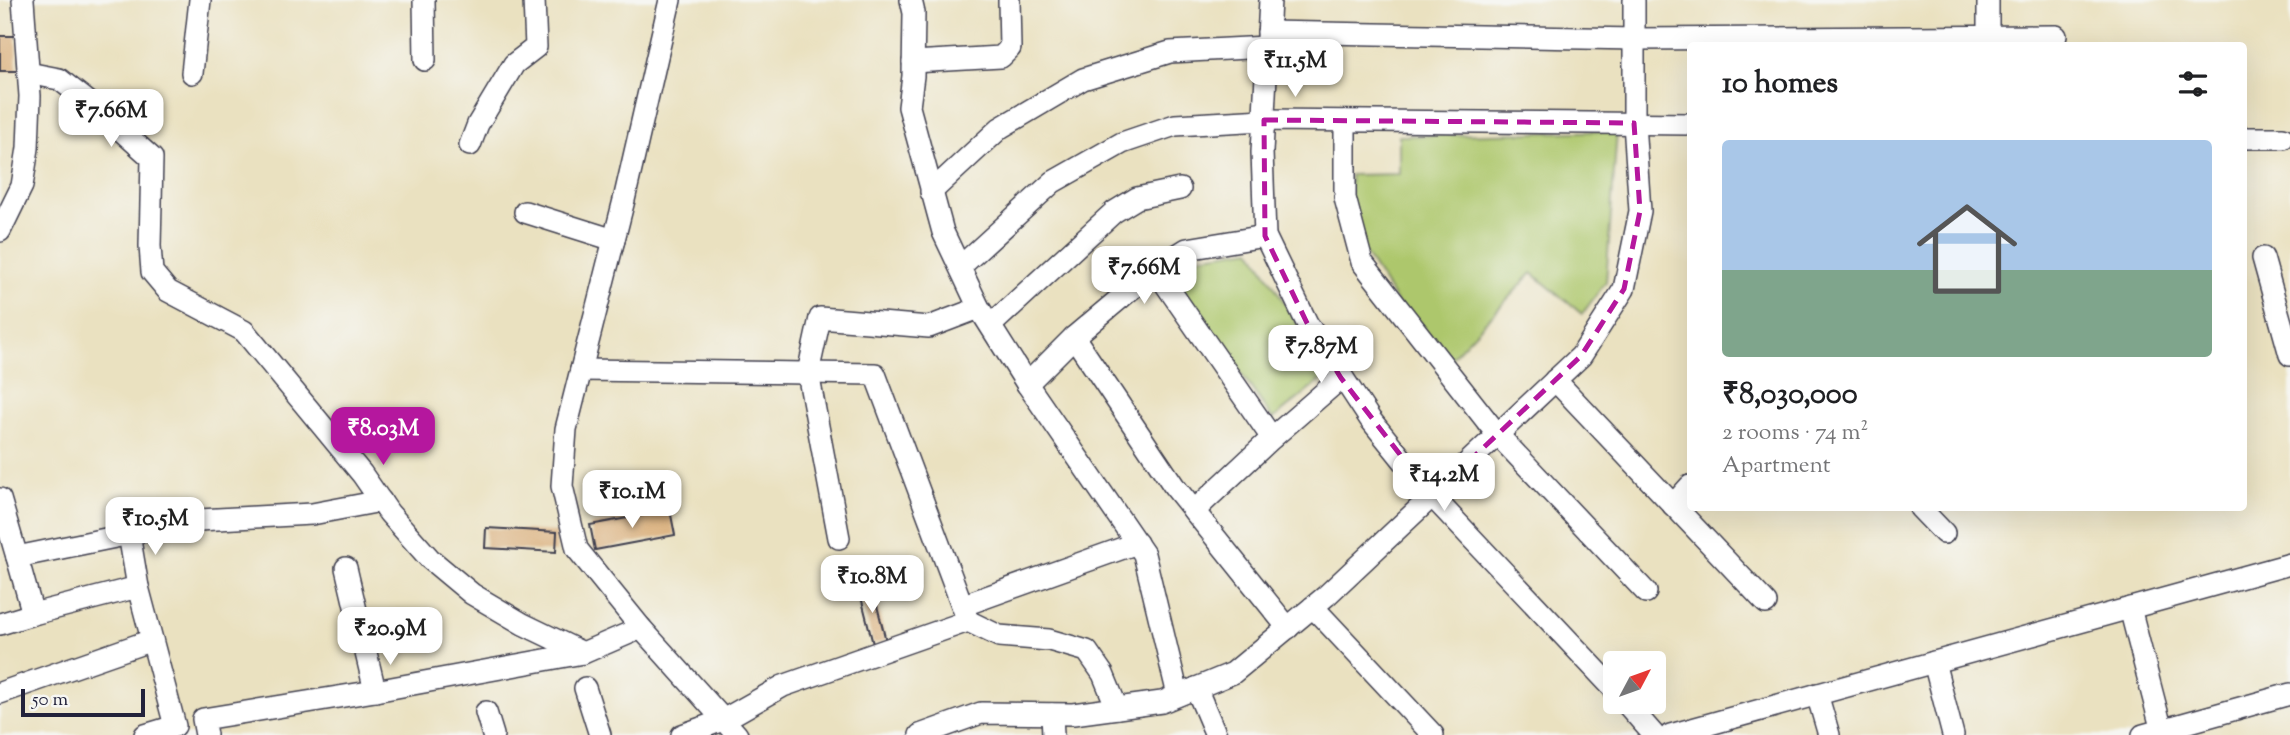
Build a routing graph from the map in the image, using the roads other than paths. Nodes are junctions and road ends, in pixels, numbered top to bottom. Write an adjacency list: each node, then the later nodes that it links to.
1 (23, 0): 17 (street)
2 (200, 0): 18 (street)
3 (424, 0): 15 (street)
4 (534, 0): 25 (street)
5 (670, 0): 31 (street)
6 (911, 0): 16 (street)
7 (1009, 0): 16 (street)
8 (1270, 0): 13 (street)
9 (1634, 0): 12 (street)
10 (1988, 0): 14 (street)
11 (2056, 36): 14 (street)
12 (1635, 39): 13 (street); 14 (street); 21 (street)
13 (1268, 40): 19 (street); 27 (street)
14 (1988, 41)
15 (425, 60)
16 (913, 62): 27 (street)
17 (28, 73): 29 (street); 48 (street)
18 (192, 73)
19 (1264, 120): 20 (street); 30 (street); 33 (street)
20 (1345, 121): 21 (street); 43 (street)
21 (1634, 123): 22 (street); 41 (street)
22 (1687, 124)
23 (2247, 138): 24 (street)
24 (2283, 138)
25 (470, 145)
26 (1180, 189): 35 (street)
27 (931, 192): 33 (street)
28 (525, 212): 31 (street)
29 (0, 231)
30 (1265, 236): 34 (street); 40 (street)
31 (614, 240): 38 (street)
32 (2263, 258): 37 (street)
33 (961, 267): 35 (street)
34 (1155, 269): 36 (street); 44 (street)
35 (985, 317): 39 (street); 42 (street)
36 (1074, 337): 42 (street); 50 (street)
37 (2290, 355)
38 (581, 370): 39 (street); 67 (street)
39 (808, 373): 54 (street); 64 (street)
40 (1341, 378): 44 (street); 46 (street)
41 (1555, 380): 43 (street); 49 (street)
42 (1027, 384): 55 (street)
43 (1497, 434): 46 (street); 60 (street)
44 (1272, 438): 50 (street)
45 (1687, 489): 49 (street)
46 (1432, 496): 62 (street); 72 (street)
47 (0, 499): 56 (street)
48 (381, 502): 53 (street); 70 (street)
49 (1673, 505): 61 (street)
50 (1194, 511): 68 (street)
51 (1923, 511): 52 (street)
52 (1944, 533)
53 (130, 534): 56 (street); 59 (street)
54 (839, 538)
55 (1137, 543): 64 (street); 75 (street)
56 (18, 557): 65 (street)
57 (2290, 564): 63 (street)
58 (346, 568): 74 (street)
59 (138, 587): 65 (street); 69 (street)
60 (1646, 592)
61 (1766, 604)
62 (1312, 607): 68 (street); 93 (street)
63 (2130, 608): 71 (street); 86 (street)
64 (966, 613): 79 (street); 84 (street)
65 (33, 614): 66 (street)
66 (0, 624)
67 (641, 628): 70 (street); 84 (street)
68 (1288, 628): 75 (street)
69 (152, 640): 76 (street); 87 (street)
70 (583, 653): 74 (street)
71 (1934, 662): 77 (street); 97 (street)
72 (1603, 677)
73 (585, 688): 89 (street)
74 (375, 691): 83 (street)
75 (1187, 691): 79 (street); 92 (street)
76 (0, 693)
77 (1817, 694): 85 (street); 96 (street)
78 (2290, 694): 86 (street)
79 (1117, 708): 82 (street)
80 (486, 712): 88 (street)
81 (1636, 714): 94 (street)
82 (1052, 724): 91 (street)
83 (204, 727)
84 (730, 728): 90 (street)
85 (1698, 731): 95 (street)
86 (2156, 733)
87 (145, 735)
88 (494, 735)
89 (600, 735)
90 (682, 735)
91 (920, 735)
92 (1216, 735)
93 (1433, 735)
94 (1654, 735)
95 (1670, 735)
96 (1829, 735)
97 (1953, 735)

